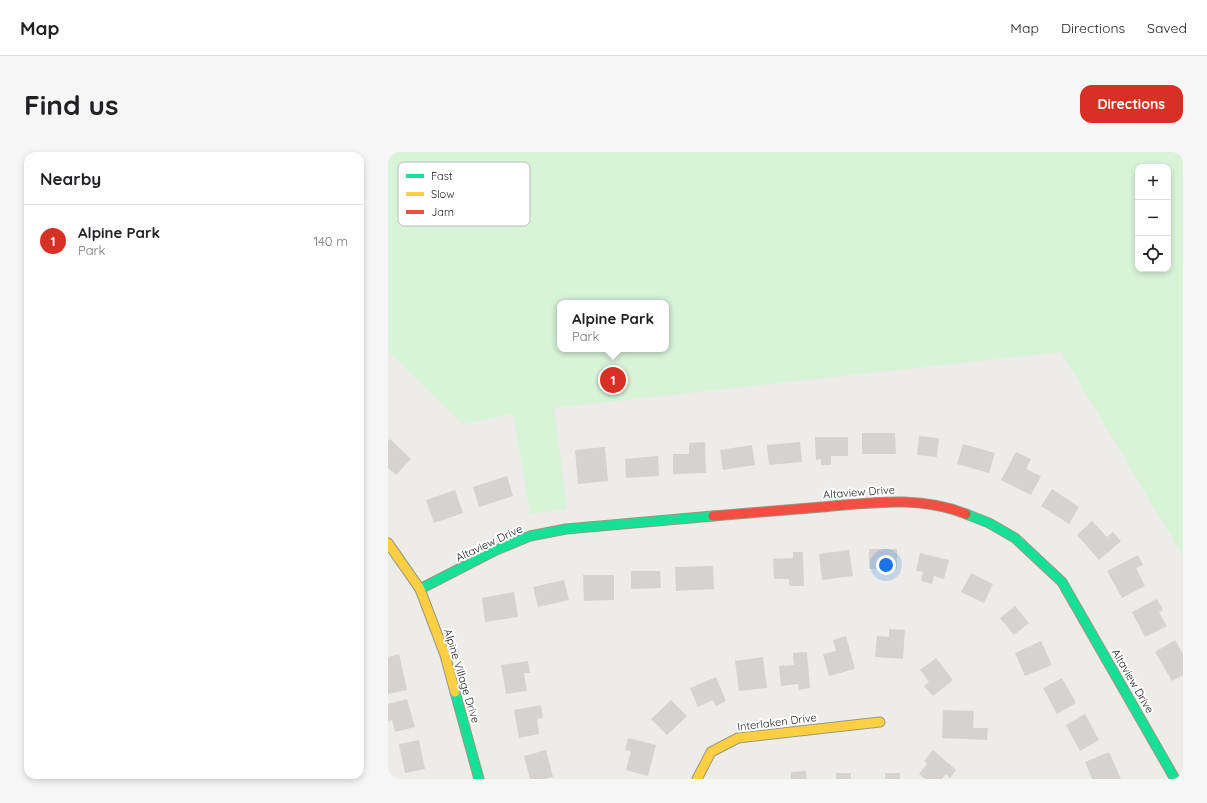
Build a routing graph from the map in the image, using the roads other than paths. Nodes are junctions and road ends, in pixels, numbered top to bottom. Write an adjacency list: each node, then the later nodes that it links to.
1 (388, 543): 2 (street, Alpine Village Drive)
2 (420, 590): 4 (street, Alpine Village Drive); 6 (street, Altaview Drive)
3 (880, 722): 5 (street, Interlaken Drive)
4 (478, 779)
5 (697, 779)
6 (1175, 779)

